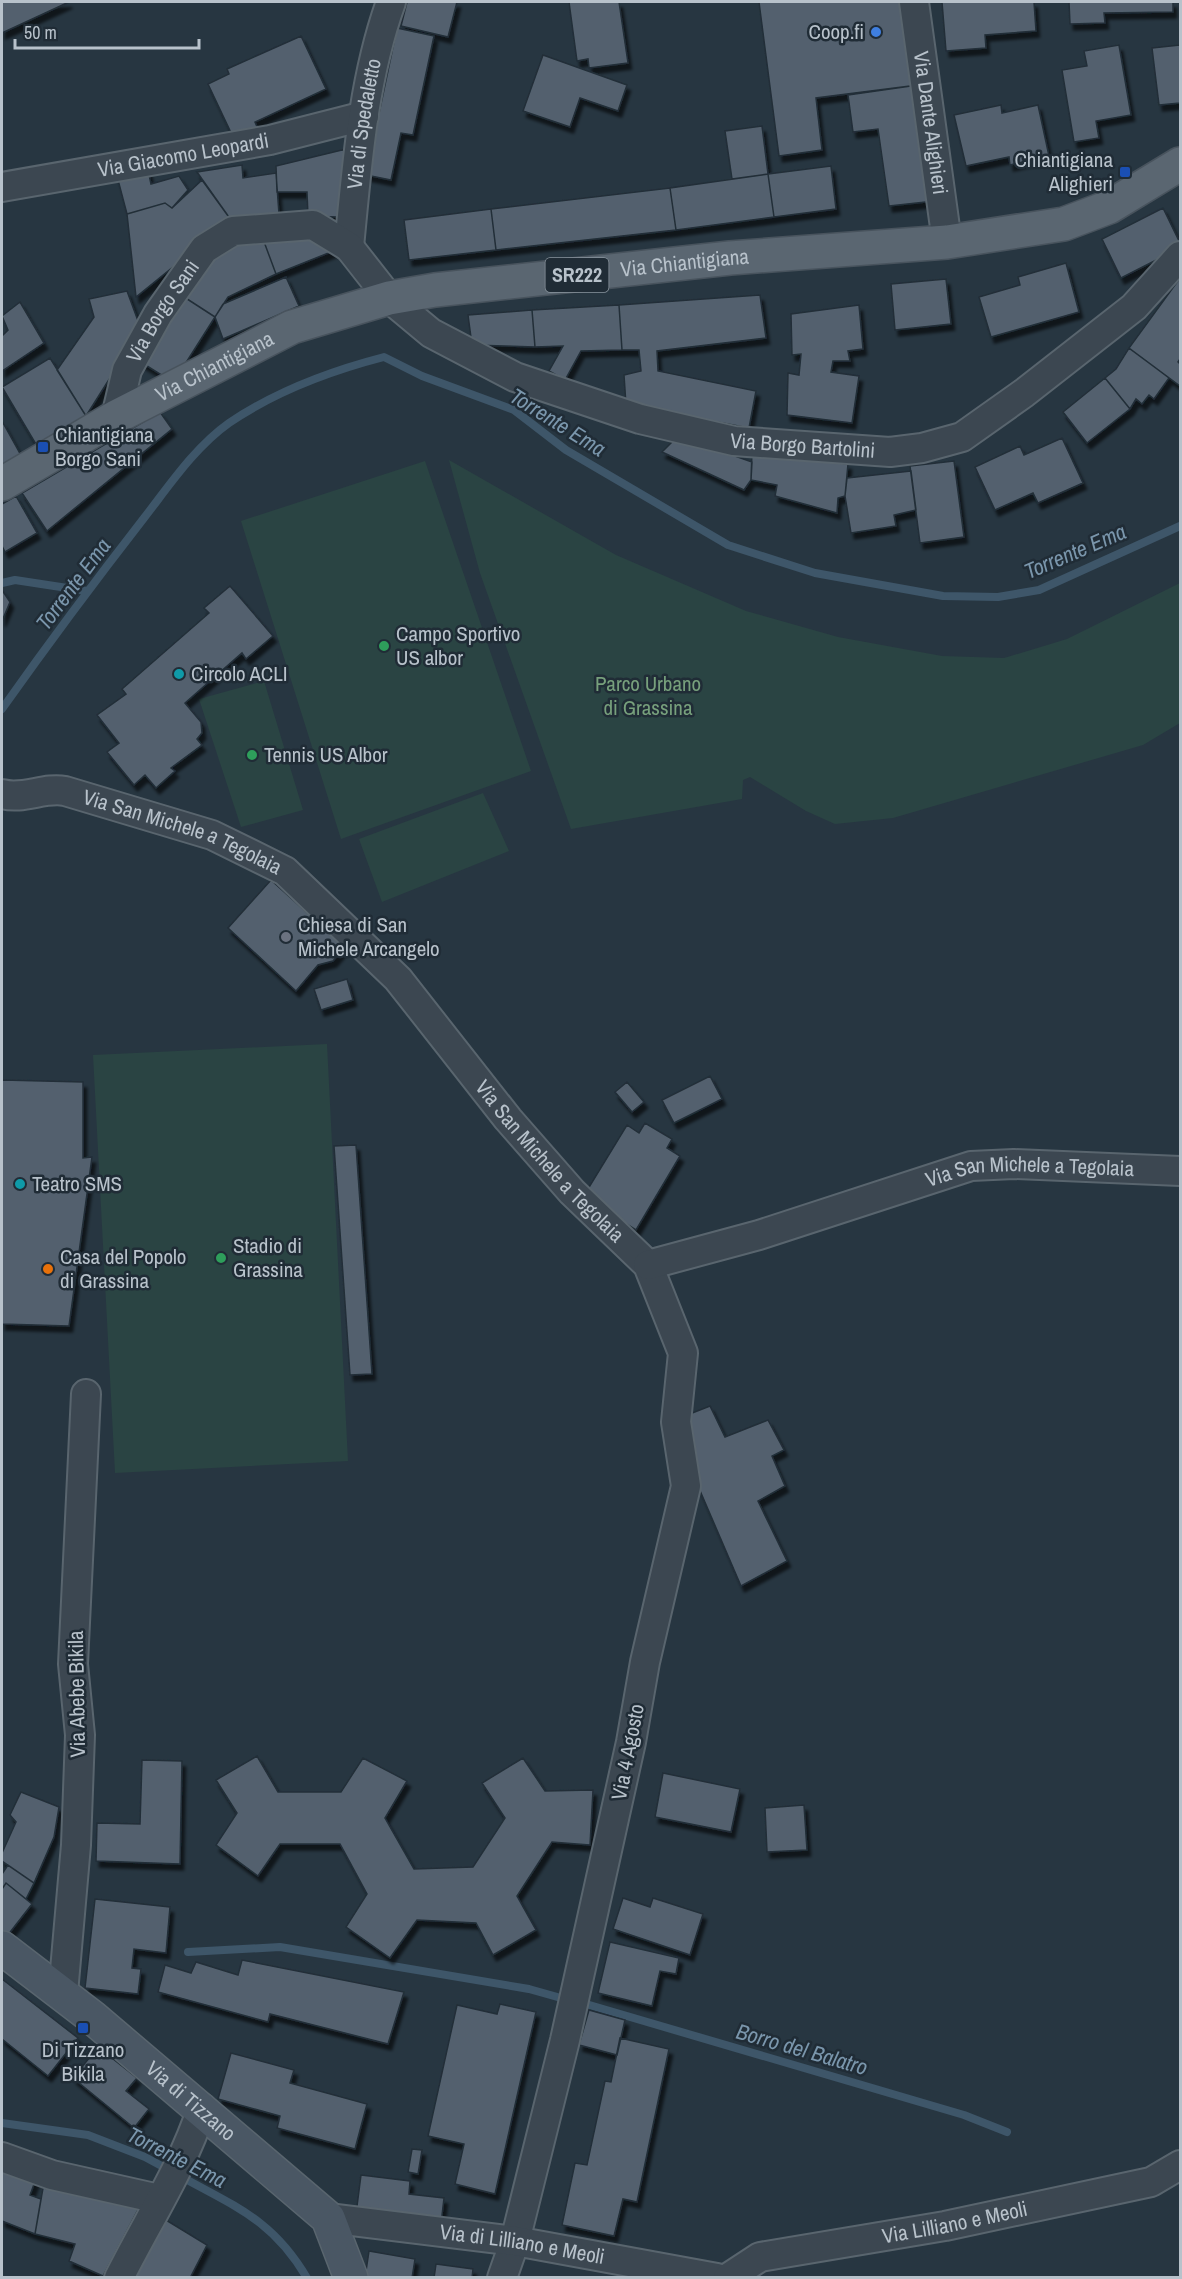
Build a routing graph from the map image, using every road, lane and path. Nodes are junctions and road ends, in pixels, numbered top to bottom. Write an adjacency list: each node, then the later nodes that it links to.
1 (391, 2): 3 (street, Via di Spedaletto)
2 (914, 2): 6 (street, Via Dante Alighieri)
3 (364, 116): 5 (street, Via Giacomo Leopardi); 7 (street, Via di Spedaletto)
4 (1180, 164): 6 (main road, Via Chiantigiana / SR222)
5 (2, 187)
6 (947, 242): 9 (main road, Via Chiantigiana / SR222)
7 (349, 247): 9 (street, Via Borgo Sani); 10 (street, Via Borgo Sani)
8 (1180, 255): 9 (street, Via Borgo Bartolini)
9 (389, 298): 10 (main road, Via Chiantigiana / SR222)
10 (116, 417): 11 (main road, Via Chiantigiana / SR222)
11 (2, 484)
12 (2, 794): 14 (street, Via San Michele a Tegolaia)
13 (1180, 1171): 14 (street, Via San Michele a Tegolaia)
14 (648, 1265): 23 (street, Via 4 Agosto)
15 (86, 1394): 17 (street, Via Abebe Bikila)
16 (2, 1948): 17 (street, Via di Tizzano)
17 (63, 1993): 18 (street, Via di Tizzano)
18 (202, 2108): 21 (street); 22 (street, Via di Tizzano)
19 (2, 2157): 21 (street)
20 (1180, 2165): 28 (street, Via Lilliano e Meoli)
21 (161, 2195): 24 (street)
22 (328, 2218): 23 (street, Via di Lilliano e Meoli); 25 (street, Via di Tizzano)
23 (515, 2241): 26 (street, Via 4 Agosto); 27 (street, Via di Lilliano e Meoli)
24 (119, 2277)
25 (351, 2277)
26 (502, 2277)
27 (717, 2277)
28 (728, 2277)

